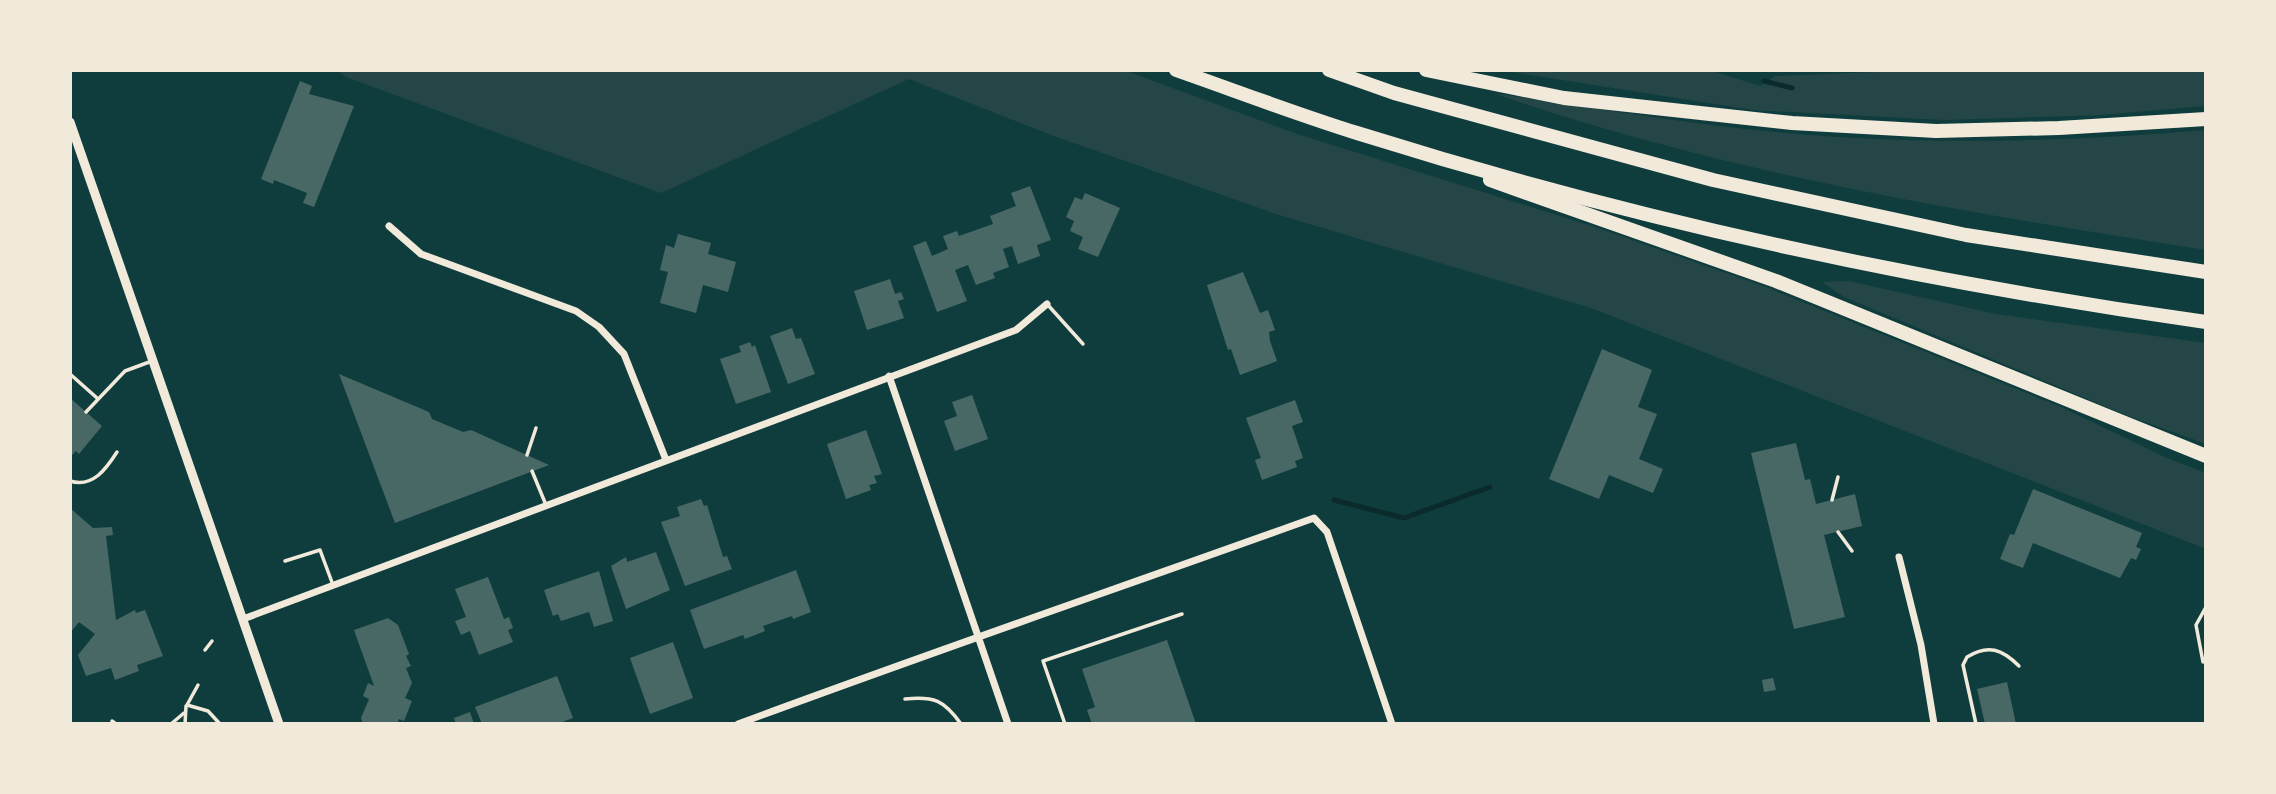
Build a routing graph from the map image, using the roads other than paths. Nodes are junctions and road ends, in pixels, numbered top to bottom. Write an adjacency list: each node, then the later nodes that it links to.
1 (1176, 70): 6 (highway)
2 (1329, 70): 8 (highway)
3 (1426, 70): 4 (highway)
4 (2206, 119)
5 (70, 121): 12 (street)
6 (1356, 133): 10 (highway); 20 (highway)
7 (390, 226): 21 (street)
8 (2206, 272)
9 (1047, 304): 11 (lane); 14 (street)
10 (2206, 322)
11 (1083, 344)
12 (154, 360): 15 (lane); 34 (street)
13 (70, 373): 15 (lane)
14 (889, 376): 21 (street); 35 (street)
15 (98, 399): 16 (lane)
16 (86, 412)
17 (536, 428): 19 (lane)
18 (117, 452): 24 (lane)
19 (527, 455)
20 (2206, 456)
21 (666, 460): 26 (street)
22 (532, 471): 26 (lane)
23 (1838, 477): 25 (lane)
24 (70, 481)
25 (1832, 499)
26 (546, 506): 31 (street)
27 (1838, 532): 28 (lane)
28 (1852, 551)
29 (1899, 557): 45 (street)
30 (285, 561): 31 (lane)
31 (334, 586): 34 (street)
32 (2206, 607): 36 (lane)
33 (1182, 614): 43 (lane)
34 (243, 619): 39 (street)
35 (976, 635): 40 (street); 42 (street); 44 (street)
36 (2203, 662)
37 (2019, 666): 46 (lane)
38 (905, 699): 41 (lane)
39 (279, 724)
40 (738, 724)
41 (961, 724)
42 (1007, 724)
43 (1065, 724)
44 (1392, 724)
45 (1934, 724)
46 (1976, 724)

